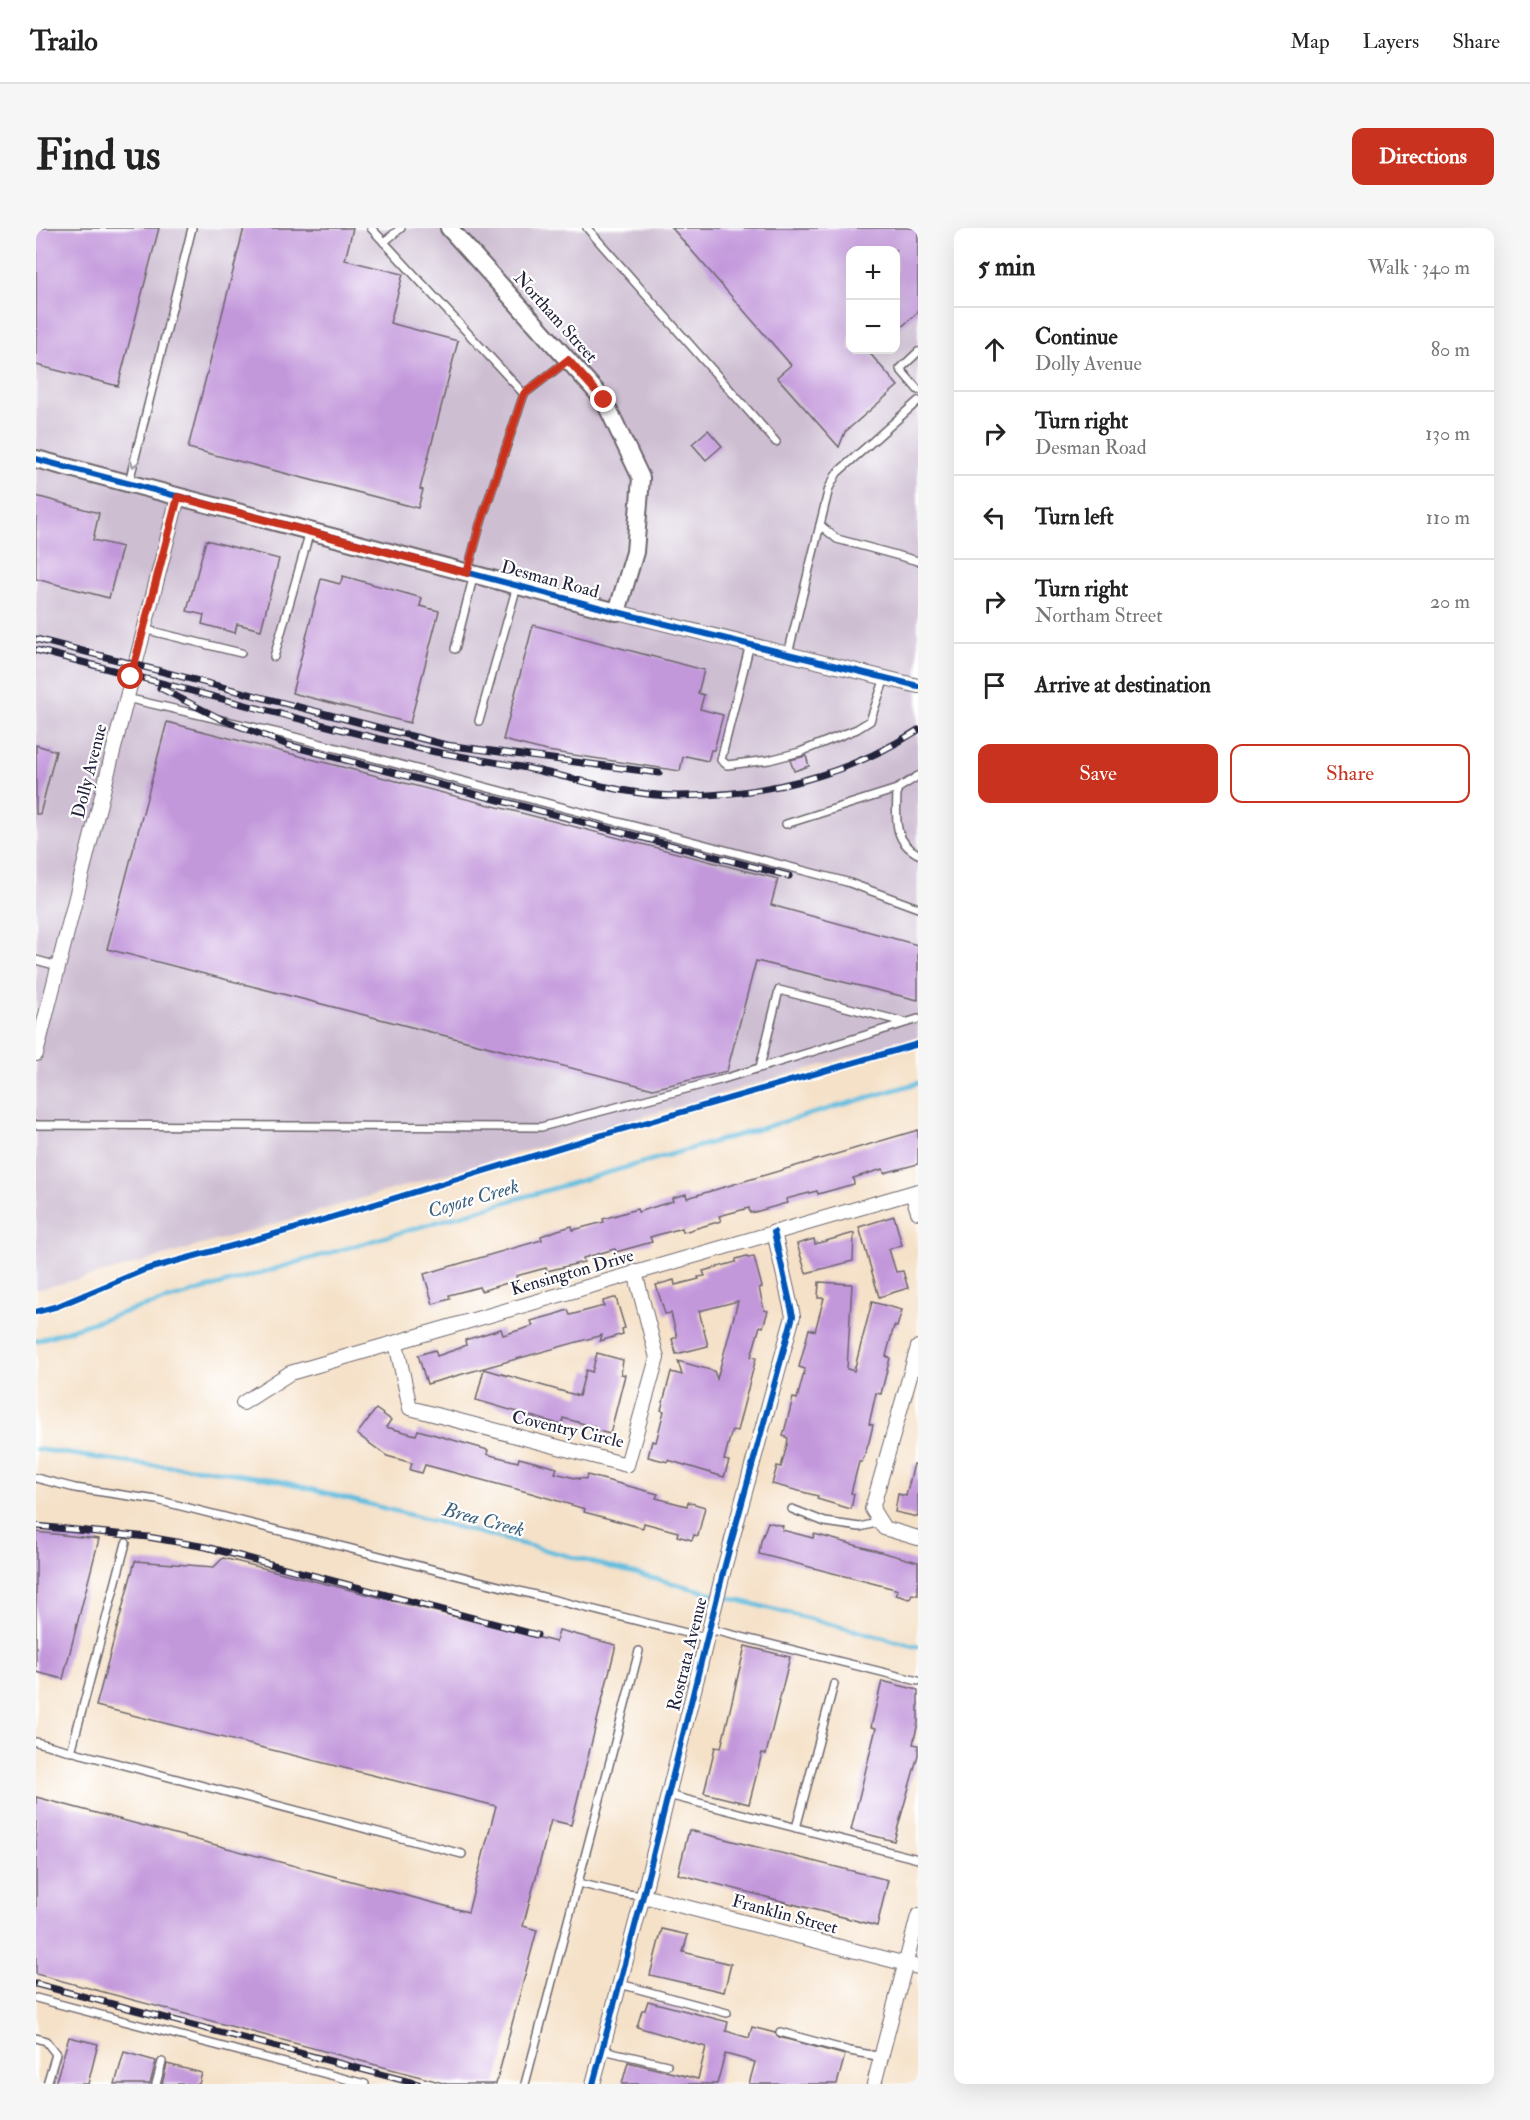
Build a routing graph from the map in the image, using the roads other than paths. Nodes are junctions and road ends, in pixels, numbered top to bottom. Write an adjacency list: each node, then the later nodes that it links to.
1 (192, 228): 14 (lane, one-way to 14)
2 (371, 228): 6 (lane)
3 (401, 228): 6 (lane)
4 (449, 228): 8 (street, Northam Street)
5 (587, 228): 12 (lane)
6 (384, 242): 10 (lane)
7 (916, 357): 9 (lane)
8 (568, 360): 10 (lane); 21 (street, Northam Street)
9 (918, 390)
10 (524, 394): 19 (lane)
11 (918, 401): 16 (lane)
12 (776, 442)
13 (36, 459): 14 (street, Desman Road)
14 (129, 484): 15 (street, Desman Road)
15 (178, 497): 17 (street, Desman Road); 22 (street, Dolly Avenue)
16 (820, 525): 18 (lane); 26 (lane)
17 (310, 531): 19 (street, Desman Road); 27 (lane)
18 (918, 561)
19 (470, 573): 20 (street, Desman Road); 24 (lane)
20 (517, 586): 21 (street, Desman Road); 31 (lane)
21 (617, 612): 23 (street, Desman Road)
22 (143, 629): 25 (lane); 30 (street, Dolly Avenue)
23 (750, 644): 26 (street, Desman Road); 28 (lane)
24 (455, 649)
25 (241, 653)
26 (788, 654): 28 (street, Desman Road)
27 (274, 657)
28 (885, 678): 29 (street, Desman Road)
29 (918, 686)
30 (126, 698): 36 (lane); 38 (street, Dolly Avenue)
31 (479, 721)
32 (918, 776): 33 (lane)
33 (897, 789): 34 (lane); 35 (lane)
34 (786, 824)
35 (918, 854)
36 (918, 908)
37 (36, 960): 38 (lane)
38 (58, 966): 41 (street, Dolly Avenue)
39 (918, 1019): 40 (lane)
40 (906, 1023): 42 (lane); 42 (lane)
41 (36, 1054)
42 (760, 1067): 43 (lane)
43 (36, 1125)
44 (915, 1192): 45 (street); 46 (street, Kensington Drive)
45 (918, 1212)
46 (774, 1232): 47 (street, Kensington Drive); 56 (street, Rostrata Avenue)
47 (635, 1272): 48 (street, Kensington Drive); 48 (street, Coventry Circle)
48 (396, 1343): 50 (street, Kensington Drive)
49 (918, 1347): 53 (street)
50 (243, 1403)
51 (36, 1478): 56 (lane)
52 (792, 1509): 53 (lane)
53 (880, 1522): 54 (street)
54 (918, 1538)
55 (126, 1543): 61 (lane)
56 (708, 1631): 58 (lane); 62 (street, Rostrata Avenue)
57 (639, 1651): 66 (lane)
58 (918, 1681)
59 (834, 1684): 63 (lane)
60 (36, 1742): 61 (lane)
61 (71, 1752): 64 (lane)
62 (668, 1795): 63 (lane); 67 (street, Rostrata Avenue)
63 (796, 1828): 65 (lane)
64 (462, 1854)
65 (918, 1859)
66 (578, 1882): 67 (lane); 82 (lane)
67 (643, 1896): 69 (street, Franklin Street); 70 (street, Rostrata Avenue)
68 (918, 1916): 69 (street)
69 (912, 1966): 76 (street)
70 (620, 1984): 72 (lane); 75 (street, Rostrata Avenue)
71 (36, 1998): 81 (lane)
72 (727, 2013)
73 (780, 2032): 76 (lane)
74 (36, 2038): 79 (lane)
75 (603, 2050): 78 (lane); 83 (street, Rostrata Avenue)
76 (882, 2057): 84 (street)
77 (162, 2062): 80 (lane)
78 (667, 2065)
79 (47, 2084)
80 (156, 2084)
81 (365, 2084)
82 (525, 2084)
83 (593, 2084)
84 (874, 2084)

